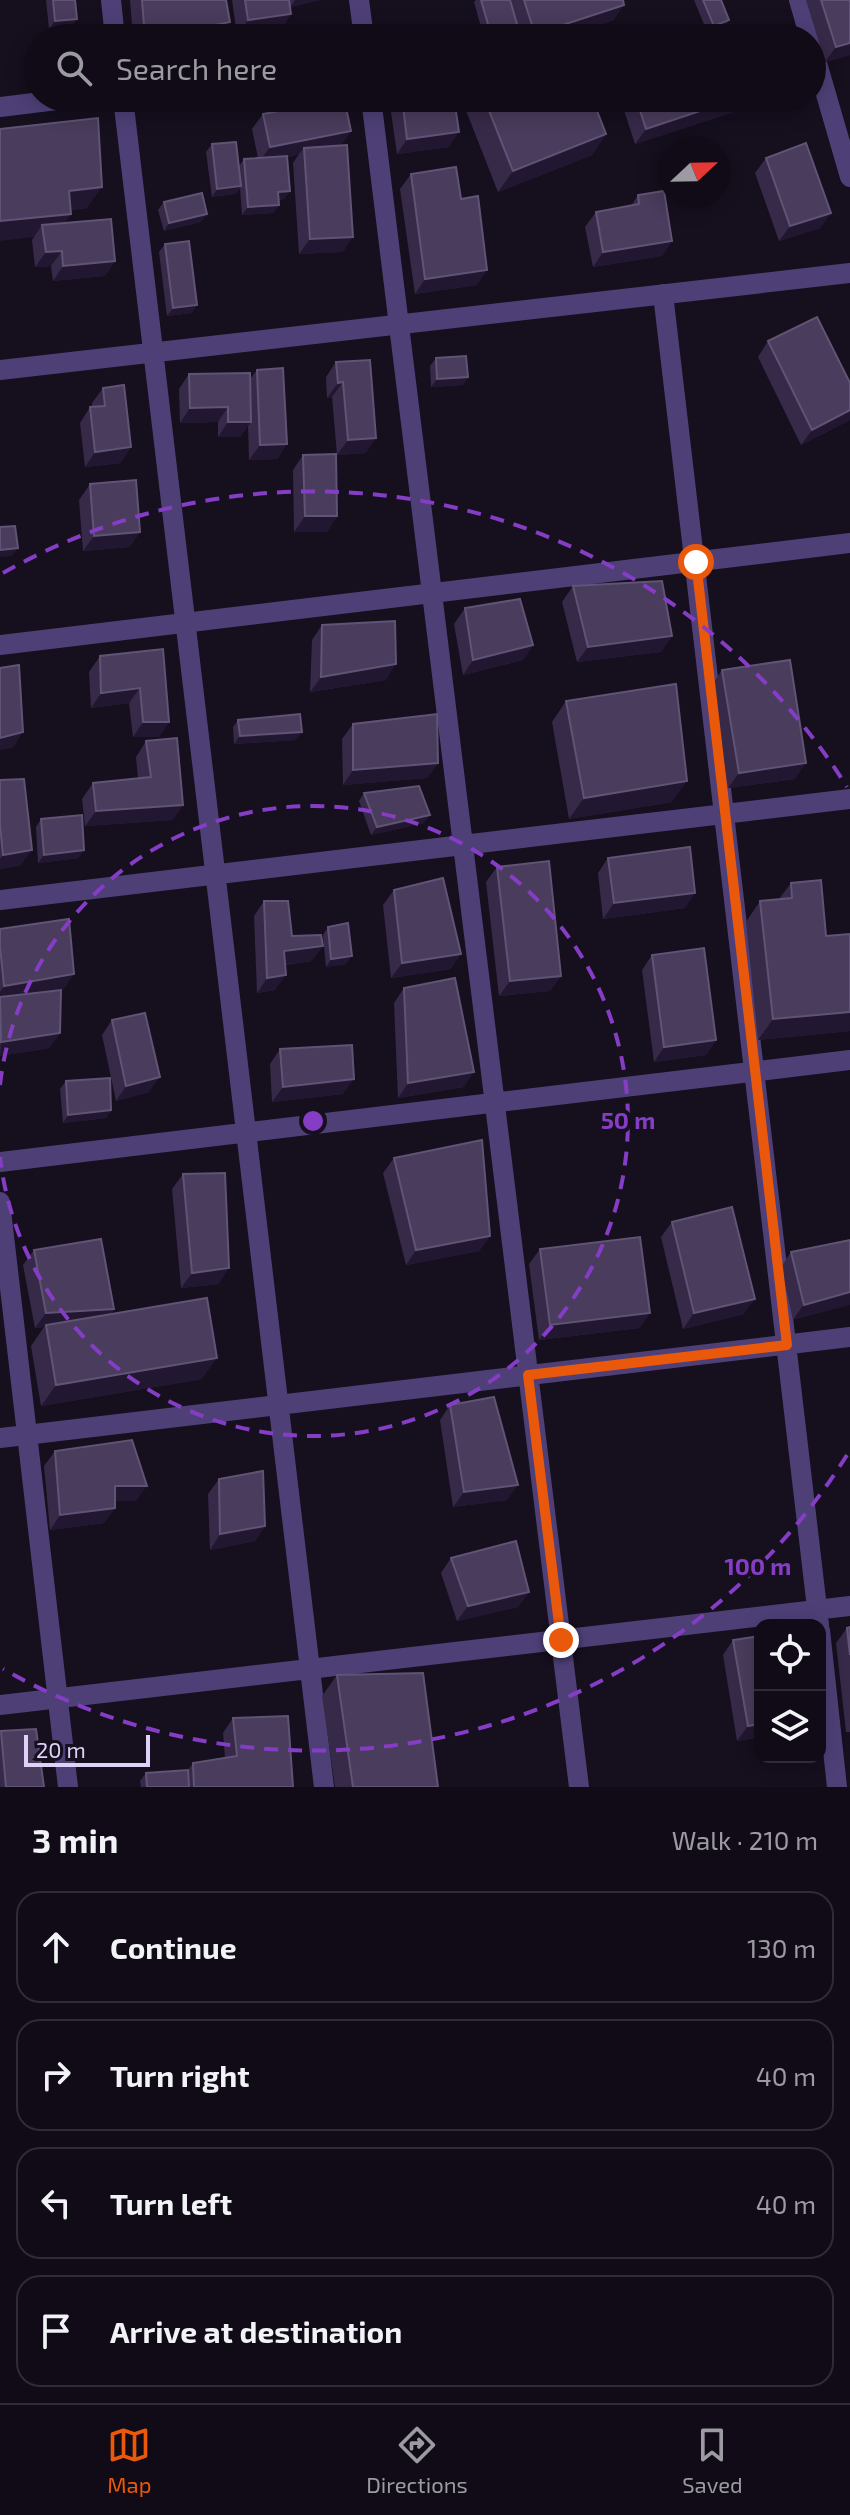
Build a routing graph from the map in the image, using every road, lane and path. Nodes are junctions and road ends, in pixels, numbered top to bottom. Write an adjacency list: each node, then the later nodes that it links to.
1 (111, 0): 4 (street)
2 (359, 0): 5 (street)
3 (799, 0): 6 (street)
4 (114, 24)
5 (362, 24)
6 (806, 24)
7 (826, 94): 12 (street)
8 (24, 104): 9 (street)
9 (0, 107)
10 (125, 112): 16 (street)
11 (373, 112): 15 (street)
12 (850, 177)
13 (850, 273): 14 (street)
14 (663, 294): 15 (street); 19 (street)
15 (399, 325): 16 (street); 20 (street)
16 (153, 353): 17 (street); 21 (street)
17 (0, 370)
18 (850, 543): 19 (street)
19 (696, 562): 20 (street); 24 (street)
20 (432, 593): 21 (street); 25 (street)
21 (185, 623): 22 (street); 26 (street)
22 (0, 645)
23 (850, 799): 24 (street)
24 (724, 814): 25 (street); 29 (street)
25 (463, 845): 26 (street); 30 (street)
26 (215, 875): 27 (street); 31 (street)
27 (0, 900)
28 (850, 1060): 29 (street)
29 (755, 1072): 30 (street); 35 (street)
30 (494, 1103): 31 (street); 36 (street)
31 (246, 1133): 32 (street); 37 (street)
32 (0, 1162)
33 (0, 1202): 38 (street)
34 (850, 1337): 35 (street)
35 (787, 1345): 36 (street); 41 (street)
36 (528, 1375): 37 (street); 44 (street)
37 (278, 1405): 38 (street); 45 (street)
38 (28, 1435): 39 (street); 47 (street)
39 (0, 1438)
40 (850, 1606): 42 (street)
41 (819, 1619)
42 (825, 1619)
43 (754, 1627): 44 (street)
44 (561, 1640): 45 (street); 51 (street)
45 (310, 1669): 47 (street); 50 (street)
46 (826, 1686): 52 (street)
47 (58, 1698): 48 (street); 49 (street)
48 (0, 1705)
49 (68, 1787)
50 (324, 1787)
51 (579, 1787)
52 (837, 1787)

